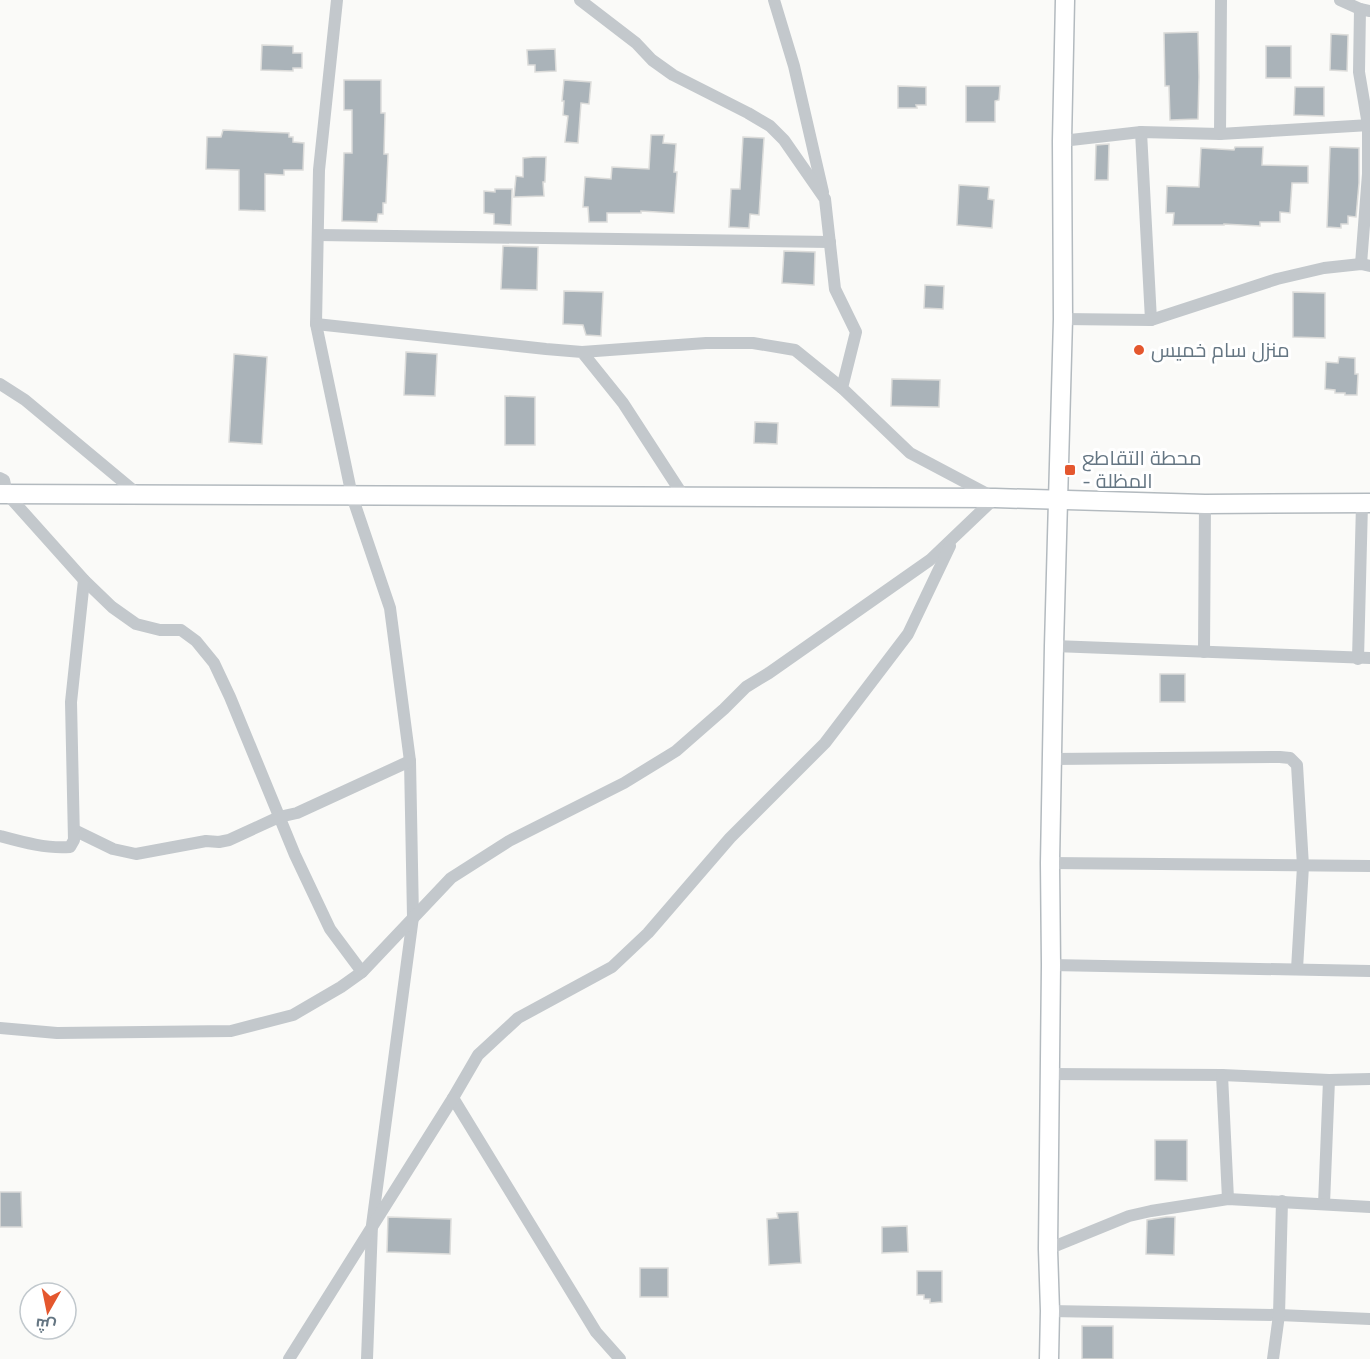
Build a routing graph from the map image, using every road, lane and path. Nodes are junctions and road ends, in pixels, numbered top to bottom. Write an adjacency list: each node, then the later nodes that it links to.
1 (338, 0): 13 (street)
2 (580, 0): 12 (street)
3 (774, 0): 12 (street)
4 (1065, 0): 11 (street)
5 (1221, 0): 10 (street)
6 (1340, 0): 7 (street)
7 (1365, 10): 8 (street)
8 (1369, 125): 10 (street); 15 (street)
9 (1140, 132): 10 (street); 11 (street); 17 (street)
10 (1220, 134)
11 (1062, 141): 16 (street)
12 (825, 199): 14 (street)
13 (318, 235): 14 (street); 18 (street)
14 (830, 242): 21 (street)
15 (1366, 265): 17 (street)
16 (1063, 319): 17 (street); 27 (street)
17 (1151, 320)
18 (316, 324): 19 (street); 24 (street)
19 (582, 352): 21 (street); 25 (street)
20 (0, 384): 23 (street)
21 (842, 388): 26 (street)
22 (2, 489): 23 (street); 31 (street)
23 (139, 495): 24 (street)
24 (352, 496): 25 (street); 36 (street)
25 (684, 497): 26 (street)
26 (995, 498): 27 (street); 30 (street)
27 (1058, 500): 28 (street); 32 (street)
28 (1205, 504): 29 (street); 33 (street)
29 (1366, 504): 34 (street)
30 (954, 538): 43 (street); 53 (street)
31 (84, 580): 37 (street); 38 (street)
32 (1054, 646): 33 (street); 35 (street)
33 (1204, 652): 34 (street)
34 (1364, 658)
35 (1053, 759): 40 (street); 41 (street)
36 (410, 761): 37 (street); 43 (street)
37 (279, 817): 38 (street); 47 (street)
38 (74, 830): 39 (street)
39 (0, 836)
40 (1050, 863): 41 (street); 44 (street)
41 (1303, 866): 42 (street); 45 (street)
42 (1370, 866)
43 (413, 917): 47 (street); 58 (street)
44 (1051, 965): 45 (street); 49 (street)
45 (1297, 969): 46 (street)
46 (1370, 970)
47 (362, 972): 48 (street)
48 (0, 1029)
49 (1050, 1074): 50 (street); 59 (street)
50 (1222, 1074): 52 (street); 54 (street)
51 (1370, 1079): 52 (street)
52 (1329, 1080): 56 (street)
53 (453, 1098): 58 (street); 65 (street)
54 (1228, 1199): 55 (street); 59 (street)
55 (1282, 1201): 56 (street); 61 (street)
56 (1324, 1204): 57 (street)
57 (1370, 1207)
58 (372, 1225): 63 (street); 64 (street)
59 (1048, 1249): 60 (street)
60 (1050, 1311): 61 (street); 66 (street)
61 (1279, 1315): 62 (street); 67 (street)
62 (1370, 1319)
63 (289, 1359)
64 (368, 1359)
65 (620, 1359)
66 (1049, 1359)
67 (1273, 1359)

